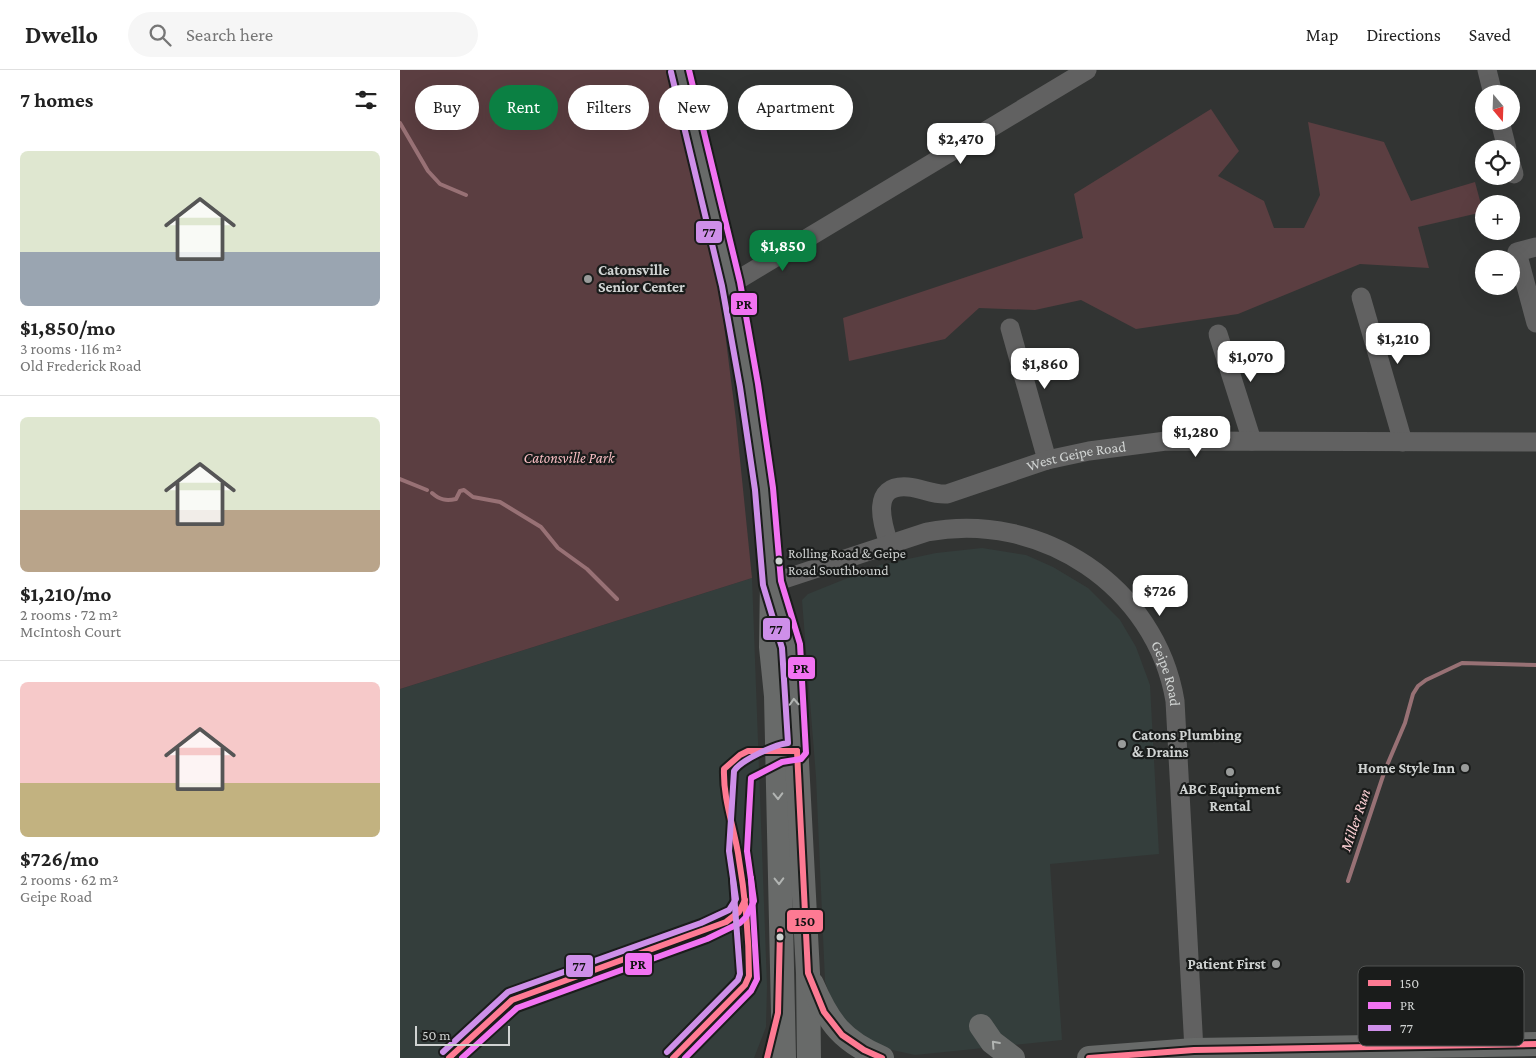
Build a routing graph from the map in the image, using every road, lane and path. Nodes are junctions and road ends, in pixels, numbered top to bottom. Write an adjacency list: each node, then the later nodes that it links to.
1 (1087, 70): 6 (street)
2 (1487, 70): 4 (street)
3 (682, 71): 6 (main road)
4 (1491, 85)
5 (1536, 248): 8 (street)
6 (731, 284): 16 (main road)
7 (1361, 297): 12 (street)
8 (1535, 319)
9 (1010, 328): 14 (street)
10 (1218, 334): 11 (street)
11 (1252, 442): 12 (street, West Geipe Road); 14 (street, West Geipe Road)
12 (1403, 442): 13 (street, West Geipe Road)
13 (1536, 442)
14 (1047, 460): 15 (street, West Geipe Road)
15 (889, 544): 16 (street, Geipe Road); 21 (street, Geipe Road)
16 (772, 583): 17 (main road, one-way to 17); 18 (main road, one-way to 16)
17 (780, 959): 22 (main road); 23 (main road)
18 (808, 973): 24 (main road); 25 (main road)
19 (982, 1026): 26 (main road, one-way to 19)
20 (1422, 1046): 21 (main road)
21 (1194, 1050): 27 (main road)
22 (767, 1058)
23 (784, 1058)
24 (809, 1058)
25 (882, 1058)
26 (1013, 1058)
27 (1089, 1058)

